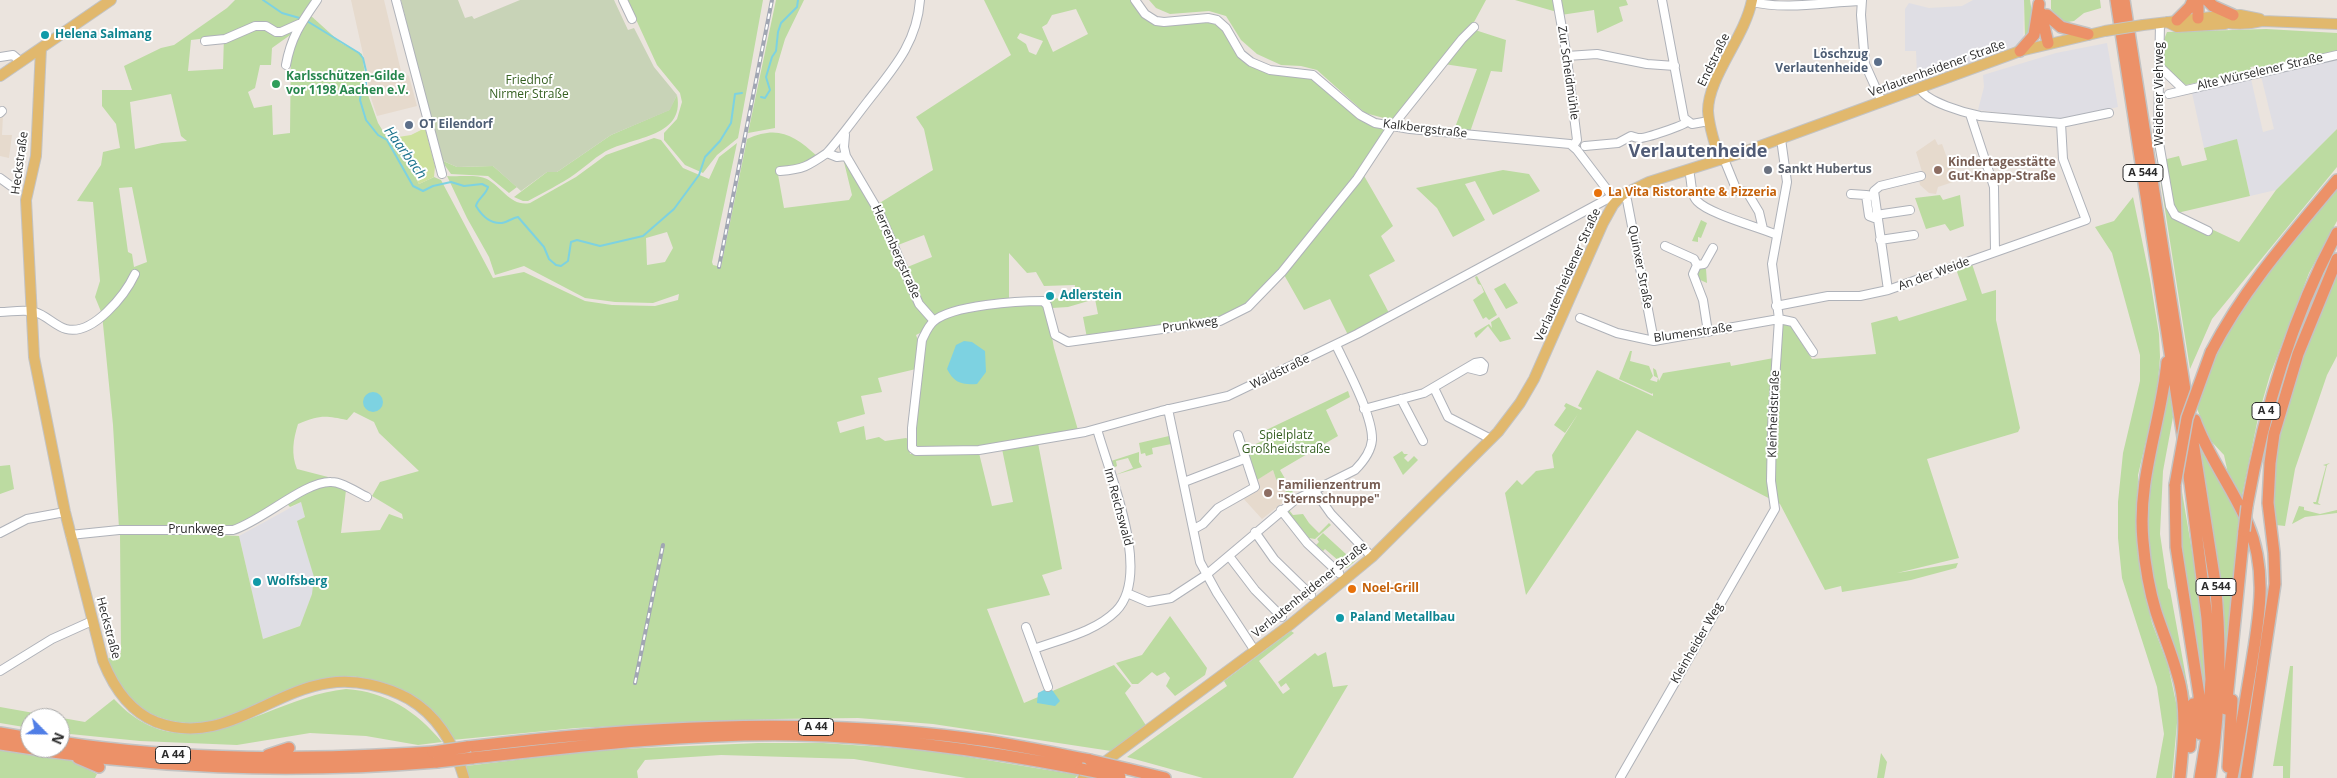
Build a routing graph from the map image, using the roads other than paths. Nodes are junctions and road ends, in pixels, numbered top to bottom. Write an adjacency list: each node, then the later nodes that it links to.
1 (112, 0): 30 (main road)
2 (317, 0): 23 (street)
3 (396, 0): 61 (street)
4 (623, 0): 21 (street)
5 (920, 0): 52 (street)
6 (1135, 0): 51 (street, Kalkbergstraße)
7 (1556, 0): 33 (street, Zur Scheidmühle)
8 (1662, 0): 37 (street)
9 (1862, 0): 17 (street); 45 (street)
10 (2116, 0): 93 (highway, A 544)
11 (2124, 0): 97 (highway, A 544)
12 (2193, 0): 24 (highway)
13 (2198, 0): 20 (highway)
14 (2203, 0): 20 (highway)
15 (2208, 0): 22 (highway)
16 (1752, 1): 17 (street); 48 (main road, Endstraße)
17 (1824, 1)
18 (2040, 1): 19 (highway); 29 (highway); 31 (highway)
19 (2047, 15): 27 (highway); 29 (highway)
20 (2205, 18): 22 (main road, Verlautenheidener Straße); 24 (main road, Verlautenheidener Straße)
21 (632, 19)
22 (2230, 19): 24 (main road); 25 (main road, Verlautenheidener Straße)
23 (302, 20): 28 (street); 36 (street)
24 (2168, 22): 27 (main road, Verlautenheidener Straße, bridge); 39 (street, Weidener Viehweg)
25 (2337, 24)
26 (1474, 27): 51 (street, Prunkweg)
27 (2088, 34): 29 (main road, Verlautenheidener Straße)
28 (205, 41)
29 (2051, 42): 31 (main road, Verlautenheidener Straße)
30 (41, 48): 35 (main road); 38 (main road, Heckstraße)
31 (2020, 51): 42 (main road, Verlautenheidener Straße)
32 (2337, 55): 43 (street, Alte Würselener Straße)
33 (1567, 56): 37 (street); 54 (street, Zur Scheidmühle)
34 (0, 57): 35 (street)
35 (22, 59): 38 (main road); 40 (main road); 41 (main road)
36 (286, 65)
37 (1675, 66): 49 (street)
38 (41, 67): 86 (main road, Heckstraße)
39 (2160, 67): 43 (street, Alte Würselener Straße); 72 (street, Weidener Viehweg)
40 (0, 69)
41 (0, 76)
42 (1920, 88): 45 (main road, Verlautenheidener Straße); 47 (street)
43 (2184, 90): 44 (street, Alte Würselener Straße)
44 (2169, 94)
45 (1882, 102): 53 (main road, Verlautenheidener Straße)
46 (2109, 113): 50 (street)
47 (1970, 114): 50 (street); 79 (street)
48 (1709, 121): 49 (street); 58 (main road, Endstraße)
49 (1687, 122): 55 (street)
50 (2061, 123): 79 (street, An der Weide)
51 (1393, 127): 54 (street, Kalkbergstraße); 89 (street, Prunkweg)
52 (845, 134): 56 (street); 57 (street, Herrenbergstraße)
53 (1781, 138): 58 (main road, Verlautenheidener Straße); 74 (street, Kleinheidstraße)
54 (1573, 146): 68 (street)
55 (1585, 146)
56 (827, 153): 57 (street); 59 (street)
57 (846, 156): 89 (street, Herrenbergstraße)
58 (1722, 160): 60 (main road, Verlautenheidener Straße); 71 (street)
59 (780, 171)
60 (1689, 171): 68 (main road, Verlautenheidener Straße); 71 (street)
61 (442, 174)
62 (1921, 176): 67 (street)
63 (0, 178): 65 (street)
64 (2337, 180): 125 (highway, bridge)
65 (11, 186)
66 (1851, 194): 67 (street)
67 (1870, 196): 70 (street)
68 (1616, 197): 91 (street, Quinxer Straße); 92 (street, Waldstraße); 103 (main road, Verlautenheidener Straße)
69 (1910, 210): 70 (street)
70 (1877, 217): 76 (street)
71 (1762, 229): 74 (street)
72 (2208, 230)
73 (2337, 232): 129 (highway, A 4, bridge)
74 (1777, 235): 84 (street, Kleinheidstraße)
75 (1914, 235): 76 (street)
76 (1880, 240): 83 (street)
77 (1666, 246): 81 (street)
78 (1713, 248): 81 (street)
79 (1995, 252): 83 (street, An der Weide)
80 (2337, 259): 159 (highway)
81 (1697, 265): 90 (street)
82 (135, 274): 86 (street)
83 (1888, 290): 84 (street, An der Weide)
84 (1776, 306): 88 (street, Kleinheidstraße)
85 (0, 312): 86 (street)
86 (32, 312): 111 (main road, Heckstraße)
87 (1580, 318): 91 (street, Blumenstraße)
88 (1778, 319): 90 (street, Blumenstraße); 94 (street); 109 (street, Kleinheidstraße)
89 (934, 321): 101 (street, Waldstraße)
90 (1708, 332): 91 (street, Blumenstraße)
91 (1654, 341)
92 (1336, 345): 99 (street, Waldstraße); 100 (street)
93 (2169, 345): 151 (highway); 154 (highway, A 544)
94 (1812, 352)
95 (1468, 368): 96 (street)
96 (1434, 388): 98 (street); 103 (street)
97 (2186, 397): 128 (highway); 155 (highway, A 544)
98 (1401, 400): 100 (street); 104 (street)
99 (1168, 409): 101 (street, Waldstraße); 106 (street)
100 (1364, 409): 107 (street)
101 (1097, 429): 120 (street, Im Reichswald)
102 (1238, 436): 105 (street)
103 (1491, 439): 117 (main road, Verlautenheidener Straße)
104 (1423, 441)
105 (1244, 458): 106 (street); 112 (street)
106 (1184, 482): 112 (street)
107 (1314, 490): 110 (street); 117 (street)
108 (366, 497): 115 (street, Prunkweg)
109 (1775, 509): 150 (street, Kleinheider Weg)
110 (1281, 510): 114 (street); 118 (street)
111 (64, 512): 113 (street); 115 (main road, Heckstraße)
112 (1194, 529): 119 (street)
113 (0, 532)
114 (1255, 532): 116 (street); 121 (street)
115 (70, 535): 123 (main road, Heckstraße)
116 (1229, 556): 119 (street); 122 (street)
117 (1372, 556): 127 (main road, Verlautenheidener Straße)
118 (1339, 573)
119 (1206, 575): 120 (street); 127 (street)
120 (1127, 593): 126 (street, Im Reichswald)
121 (1311, 595)
122 (1282, 617)
123 (92, 621): 130 (street); 148 (main road, Heckstraße)
124 (1026, 627): 126 (street)
125 (2190, 634): 152 (highway); 153 (highway)
126 (1034, 650): 131 (street)
127 (1255, 651): 145 (main road, Verlautenheidener Straße)
128 (2253, 652): 158 (highway); 159 (highway)
129 (2231, 669): 156 (highway, A 4); 157 (highway)
130 (0, 671)
131 (1048, 687)
132 (0, 732): 133 (highway)
133 (20, 736)
134 (70, 743): 142 (highway, A 44)
135 (0, 744): 136 (highway, A 44)
136 (20, 747)
137 (382, 747): 141 (highway)
138 (289, 748): 142 (highway)
139 (470, 752): 141 (highway, A 44, bridge); 145 (highway, A 44); 147 (highway, A 44, bridge)
140 (70, 754): 143 (highway); 144 (highway, A 44)
141 (431, 755): 142 (highway, A 44); 144 (highway, A 44)
142 (260, 758)
143 (99, 767)
144 (221, 768): 146 (highway)
145 (1082, 773): 147 (highway, A 44, bridge)
146 (190, 775)
147 (1123, 775): 149 (highway, A 44)
148 (464, 778)
149 (1165, 778)
150 (1620, 778)
151 (2180, 778)
152 (2184, 778)
153 (2195, 778)
154 (2200, 778)
155 (2210, 778)
156 (2216, 778)
157 (2226, 778)
158 (2232, 778)
159 (2246, 778)

